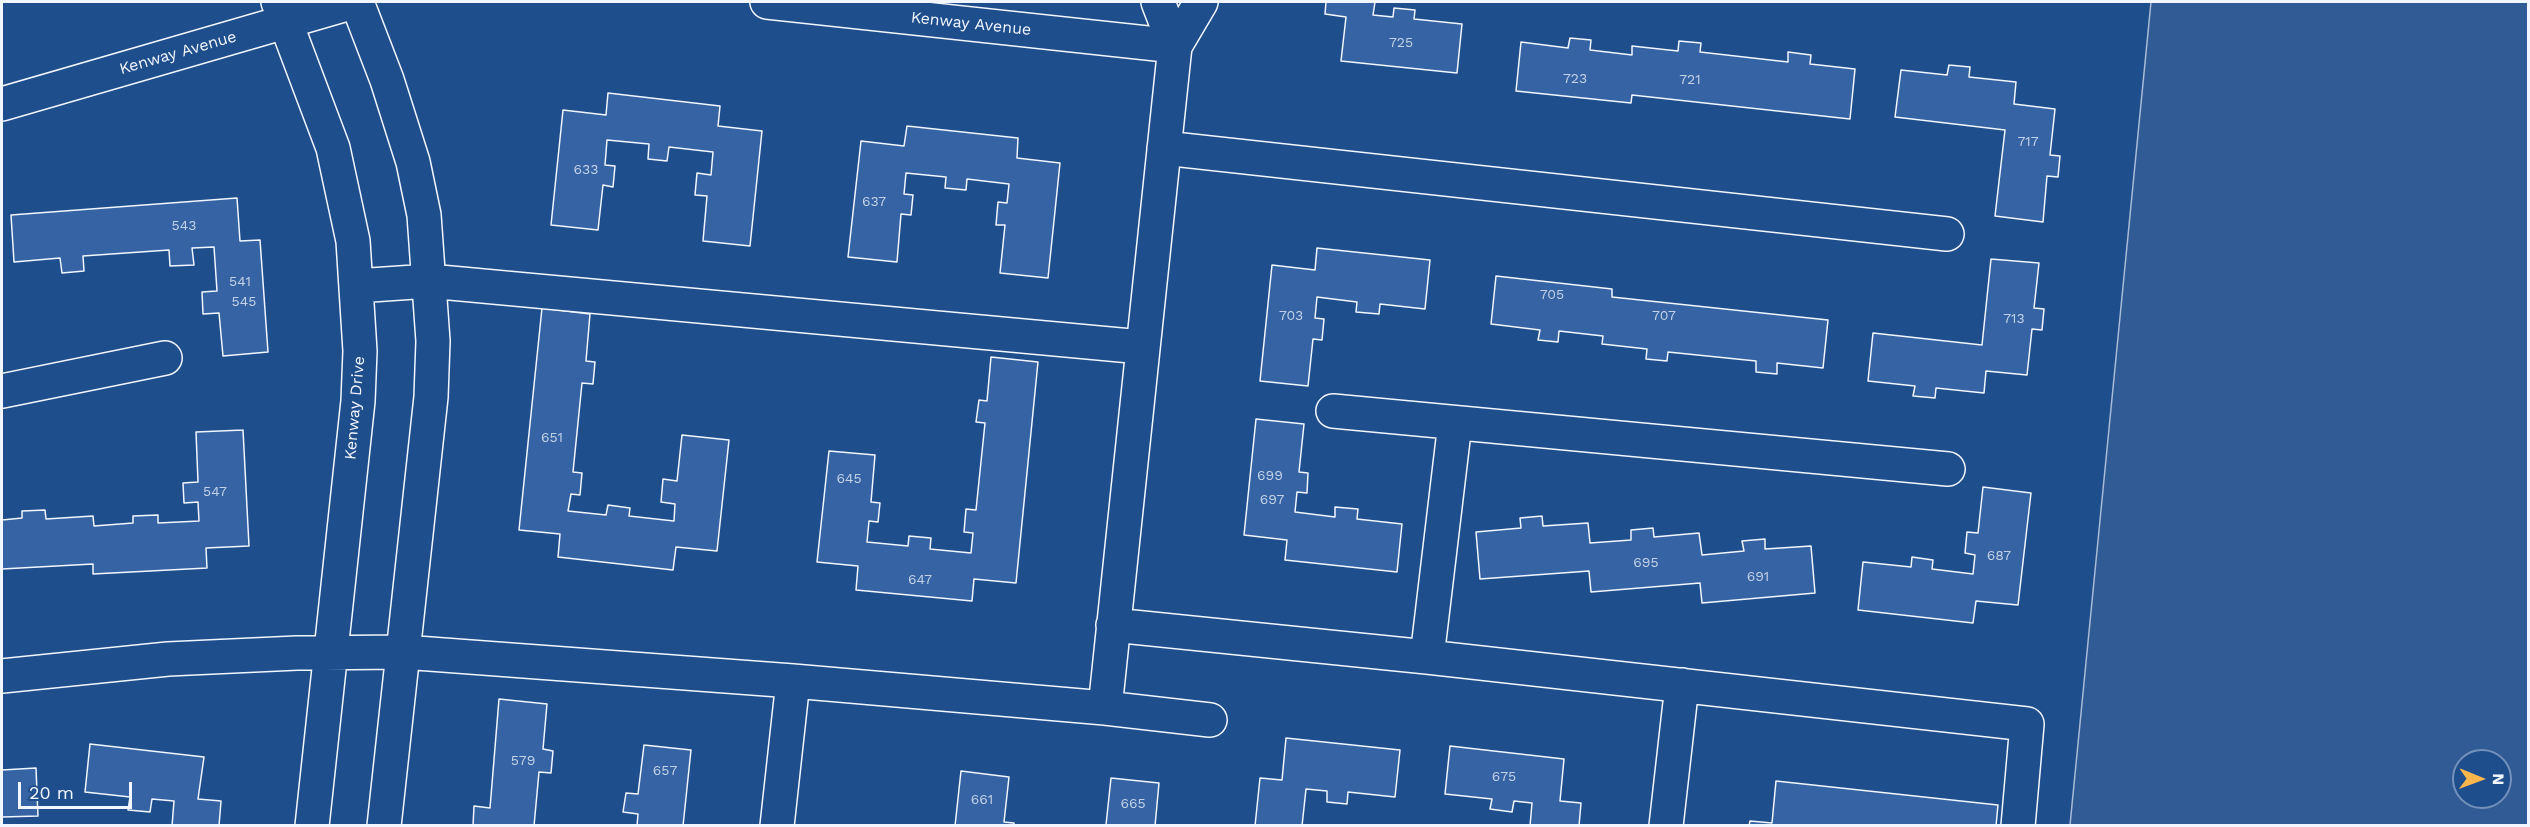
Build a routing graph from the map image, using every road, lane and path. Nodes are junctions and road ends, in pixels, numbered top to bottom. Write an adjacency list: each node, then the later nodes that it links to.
1 (355, 2): 5 (street, Kenway Avenue); 10 (street)
2 (767, 2): 6 (street, Kenway Avenue)
3 (1158, 2): 6 (street)
4 (1201, 2): 6 (street)
5 (282, 12): 7 (street, Kenway Avenue); 11 (street, Kenway Drive)
6 (1175, 46): 8 (street)
7 (2, 104)
8 (1164, 148): 9 (street); 12 (street)
9 (1947, 234)
10 (429, 281): 11 (street); 12 (street); 19 (street)
11 (356, 286): 20 (street, Kenway Drive)
12 (1142, 347): 18 (street)
13 (165, 358): 14 (street)
14 (2, 391)
15 (1333, 411): 16 (street)
16 (1455, 423): 17 (street); 21 (street)
17 (1948, 469)
18 (1113, 626): 21 (street); 25 (street)
19 (404, 652): 20 (street); 23 (street); 28 (street)
20 (330, 654): 22 (street); 27 (street, Kenway Drive)
21 (1427, 657): 24 (street)
22 (2, 676)
23 (793, 681): 25 (street); 29 (street)
24 (1682, 685): 30 (street); 31 (street)
25 (1105, 708): 26 (street)
26 (1210, 720)
27 (312, 825)
28 (384, 825)
29 (777, 825)
30 (1666, 825)
31 (2018, 825)

